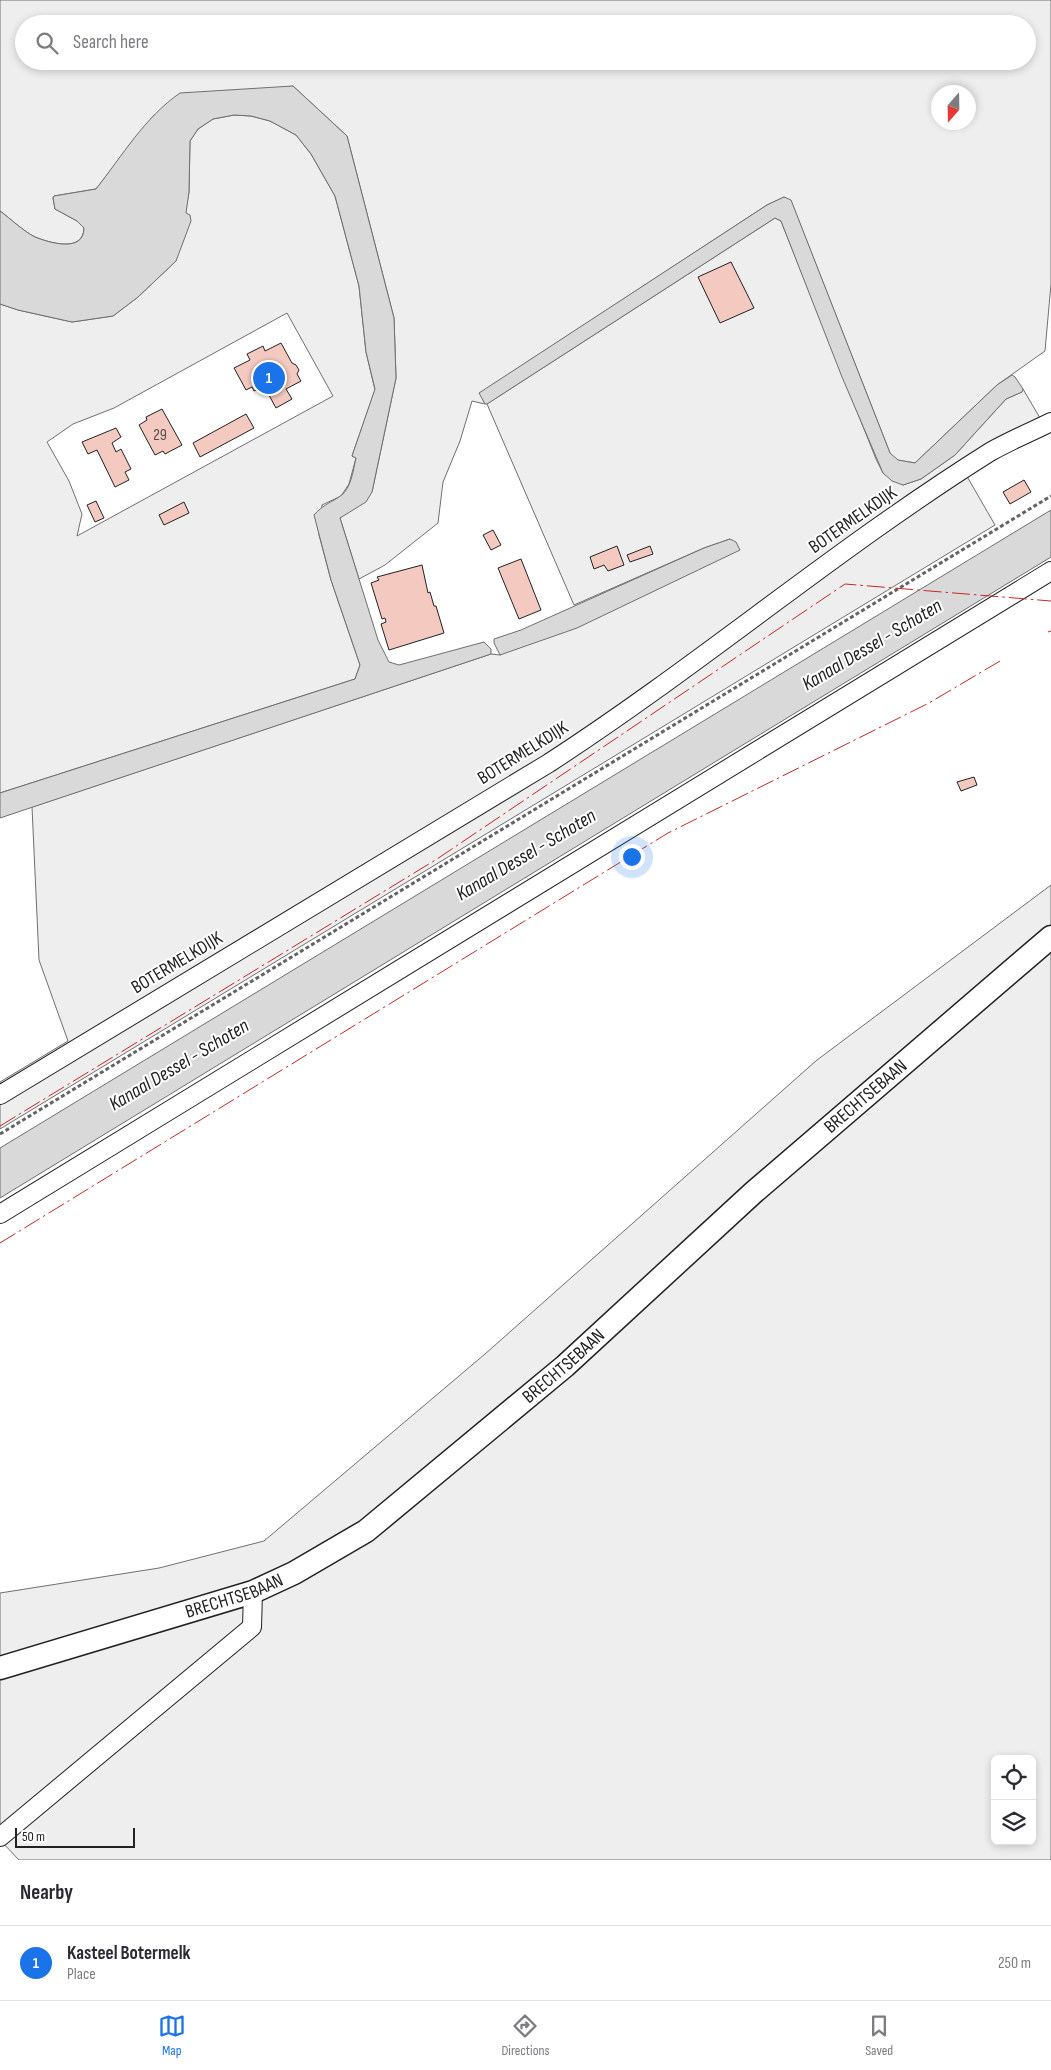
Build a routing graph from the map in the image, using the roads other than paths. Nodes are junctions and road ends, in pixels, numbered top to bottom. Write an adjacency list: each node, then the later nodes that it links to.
1 (1051, 422): 4 (street, BOTERMELKDIJK)
2 (1051, 571): 5 (street)
3 (1051, 938): 6 (main road, BRECHTSEBAAN)
4 (0, 1095)
5 (0, 1214)
6 (254, 1592): 7 (main road, BRECHTSEBAAN); 8 (street)
7 (0, 1668)
8 (0, 1837)

